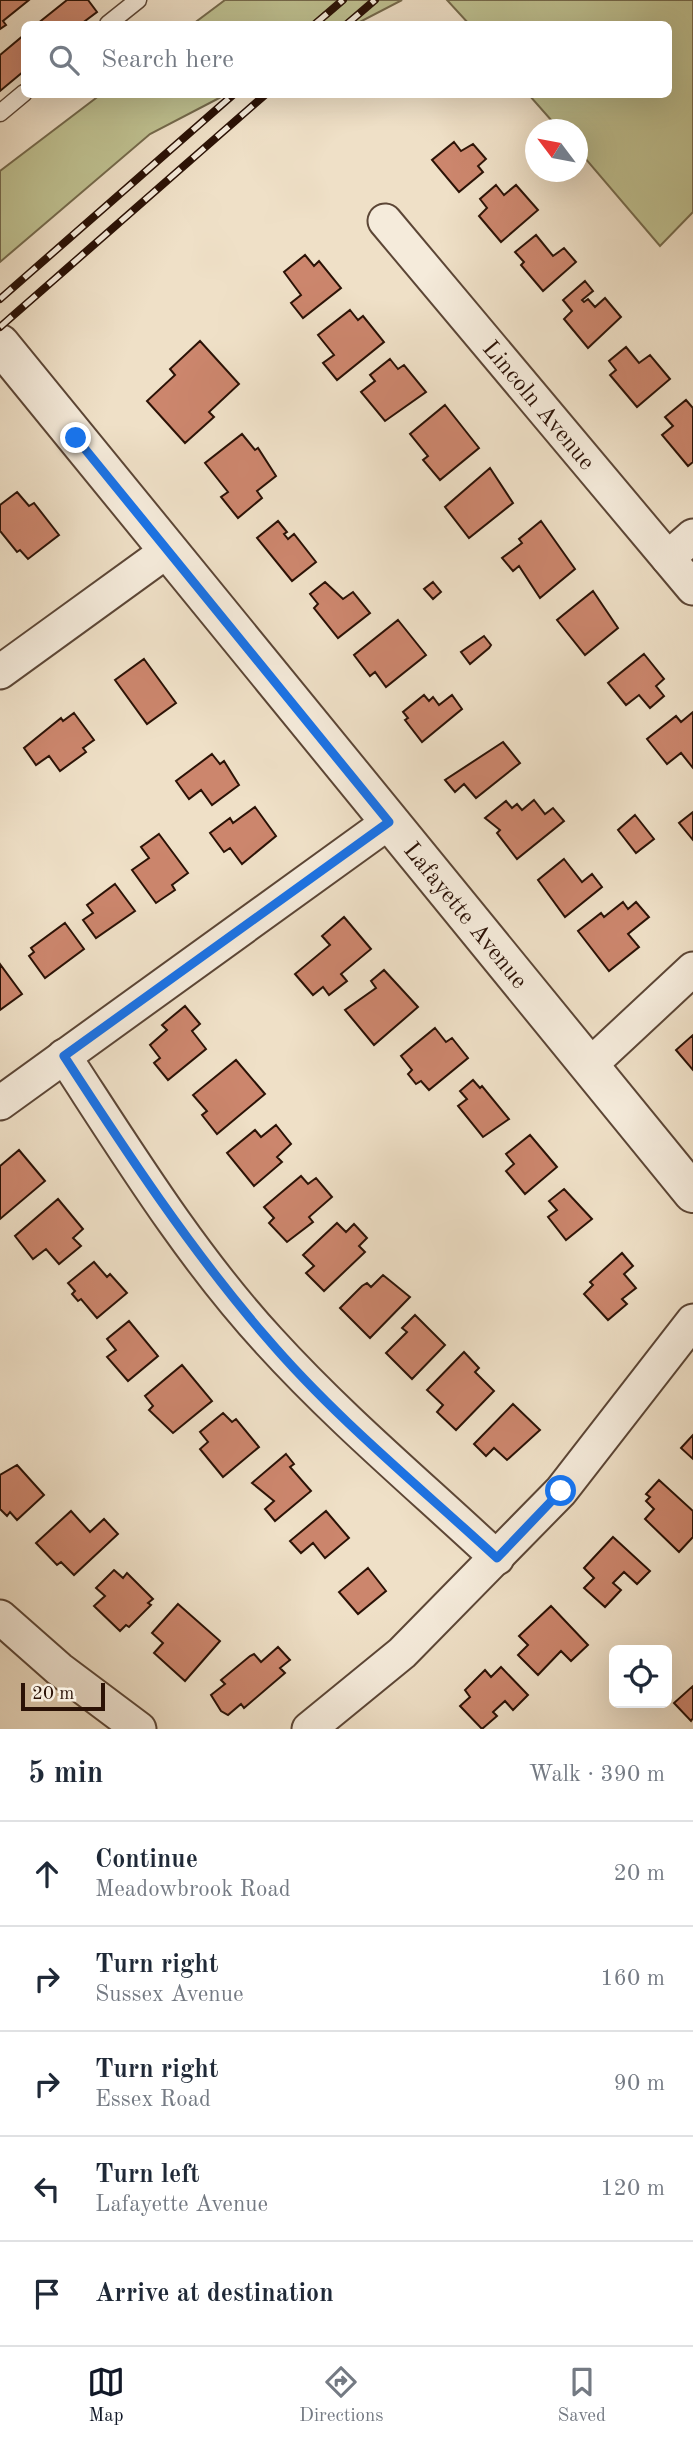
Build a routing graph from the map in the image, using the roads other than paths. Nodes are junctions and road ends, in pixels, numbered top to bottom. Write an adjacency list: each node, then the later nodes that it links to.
1 (138, 0): 2 (lane)
2 (112, 21)
3 (21, 96): 4 (lane)
4 (0, 113)
5 (385, 221): 9 (street, Lincoln Avenue)
6 (0, 344): 8 (street, Lafayette Avenue)
7 (693, 536): 9 (street)
8 (167, 551): 11 (street); 12 (street, Lafayette Avenue)
9 (668, 558): 10 (street, Lincoln Avenue)
10 (693, 588)
11 (0, 672)
12 (389, 822): 14 (street); 15 (street, Lafayette Avenue)
13 (693, 969): 15 (street)
14 (64, 1056): 16 (street); 19 (street)
15 (589, 1066): 17 (street, Lafayette Avenue)
16 (0, 1104)
17 (693, 1193)
18 (693, 1321): 19 (street)
19 (497, 1558): 22 (street)
20 (0, 1618): 21 (street)
21 (139, 1729)
22 (309, 1729)

